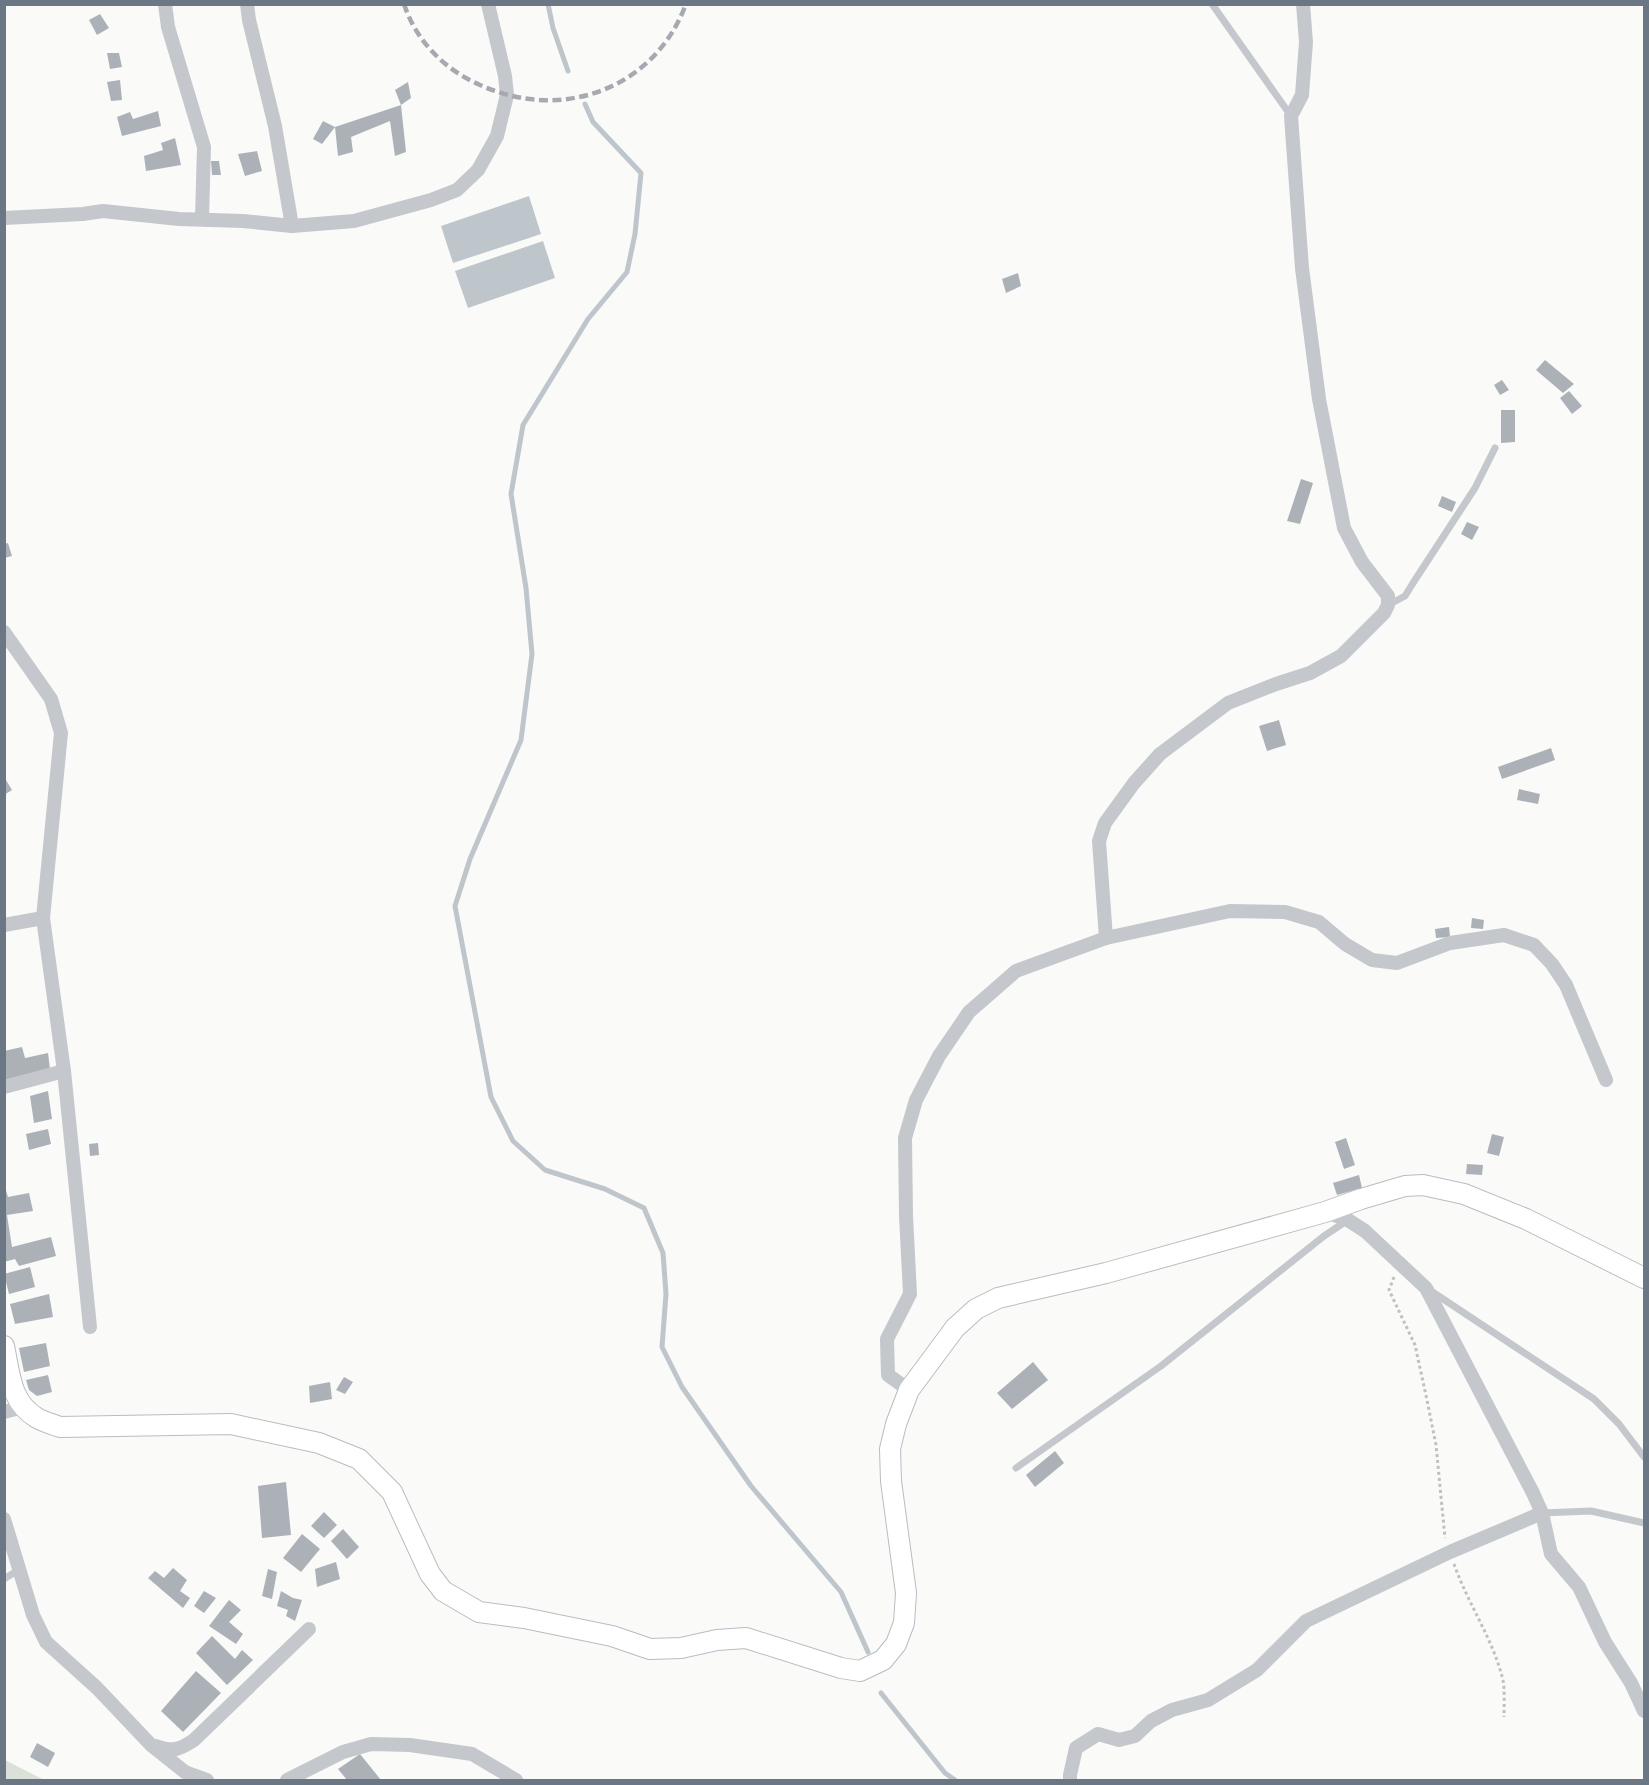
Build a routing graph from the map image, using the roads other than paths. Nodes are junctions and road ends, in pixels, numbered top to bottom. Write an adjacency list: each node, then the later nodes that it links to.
1 (165, 4): 8 (street)
2 (247, 4): 9 (street)
3 (488, 4): 9 (street)
4 (1212, 4): 6 (lane)
5 (1303, 4): 6 (street)
6 (1291, 116): 11 (street)
7 (4, 218): 8 (street)
8 (202, 219): 9 (street)
9 (292, 226)
10 (1495, 448): 11 (lane)
11 (1388, 606): 15 (street)
12 (4, 632): 13 (street)
13 (43, 918): 14 (street); 16 (street)
14 (4, 925)
15 (1106, 938): 17 (street); 25 (street)
16 (64, 1071): 18 (street); 23 (street)
17 (1606, 1080)
18 (4, 1087)
19 (1325, 1212): 20 (street); 21 (main road); 25 (main road)
20 (1348, 1220): 22 (street); 28 (lane)
21 (1644, 1278)
22 (1426, 1287): 27 (lane); 29 (street)
23 (90, 1327)
24 (4, 1346): 26 (main road)
25 (909, 1390): 26 (main road)
26 (14, 1409)
27 (1644, 1457)
28 (1016, 1468)
29 (1542, 1513): 31 (lane); 35 (street); 40 (street)
30 (4, 1519): 32 (street)
31 (1644, 1523)
32 (20, 1569): 33 (lane); 36 (street)
33 (4, 1579)
34 (309, 1629): 36 (street)
35 (1644, 1711)
36 (151, 1745): 37 (street)
37 (207, 1780)
38 (287, 1780): 39 (street)
39 (516, 1780)
40 (1070, 1780)

